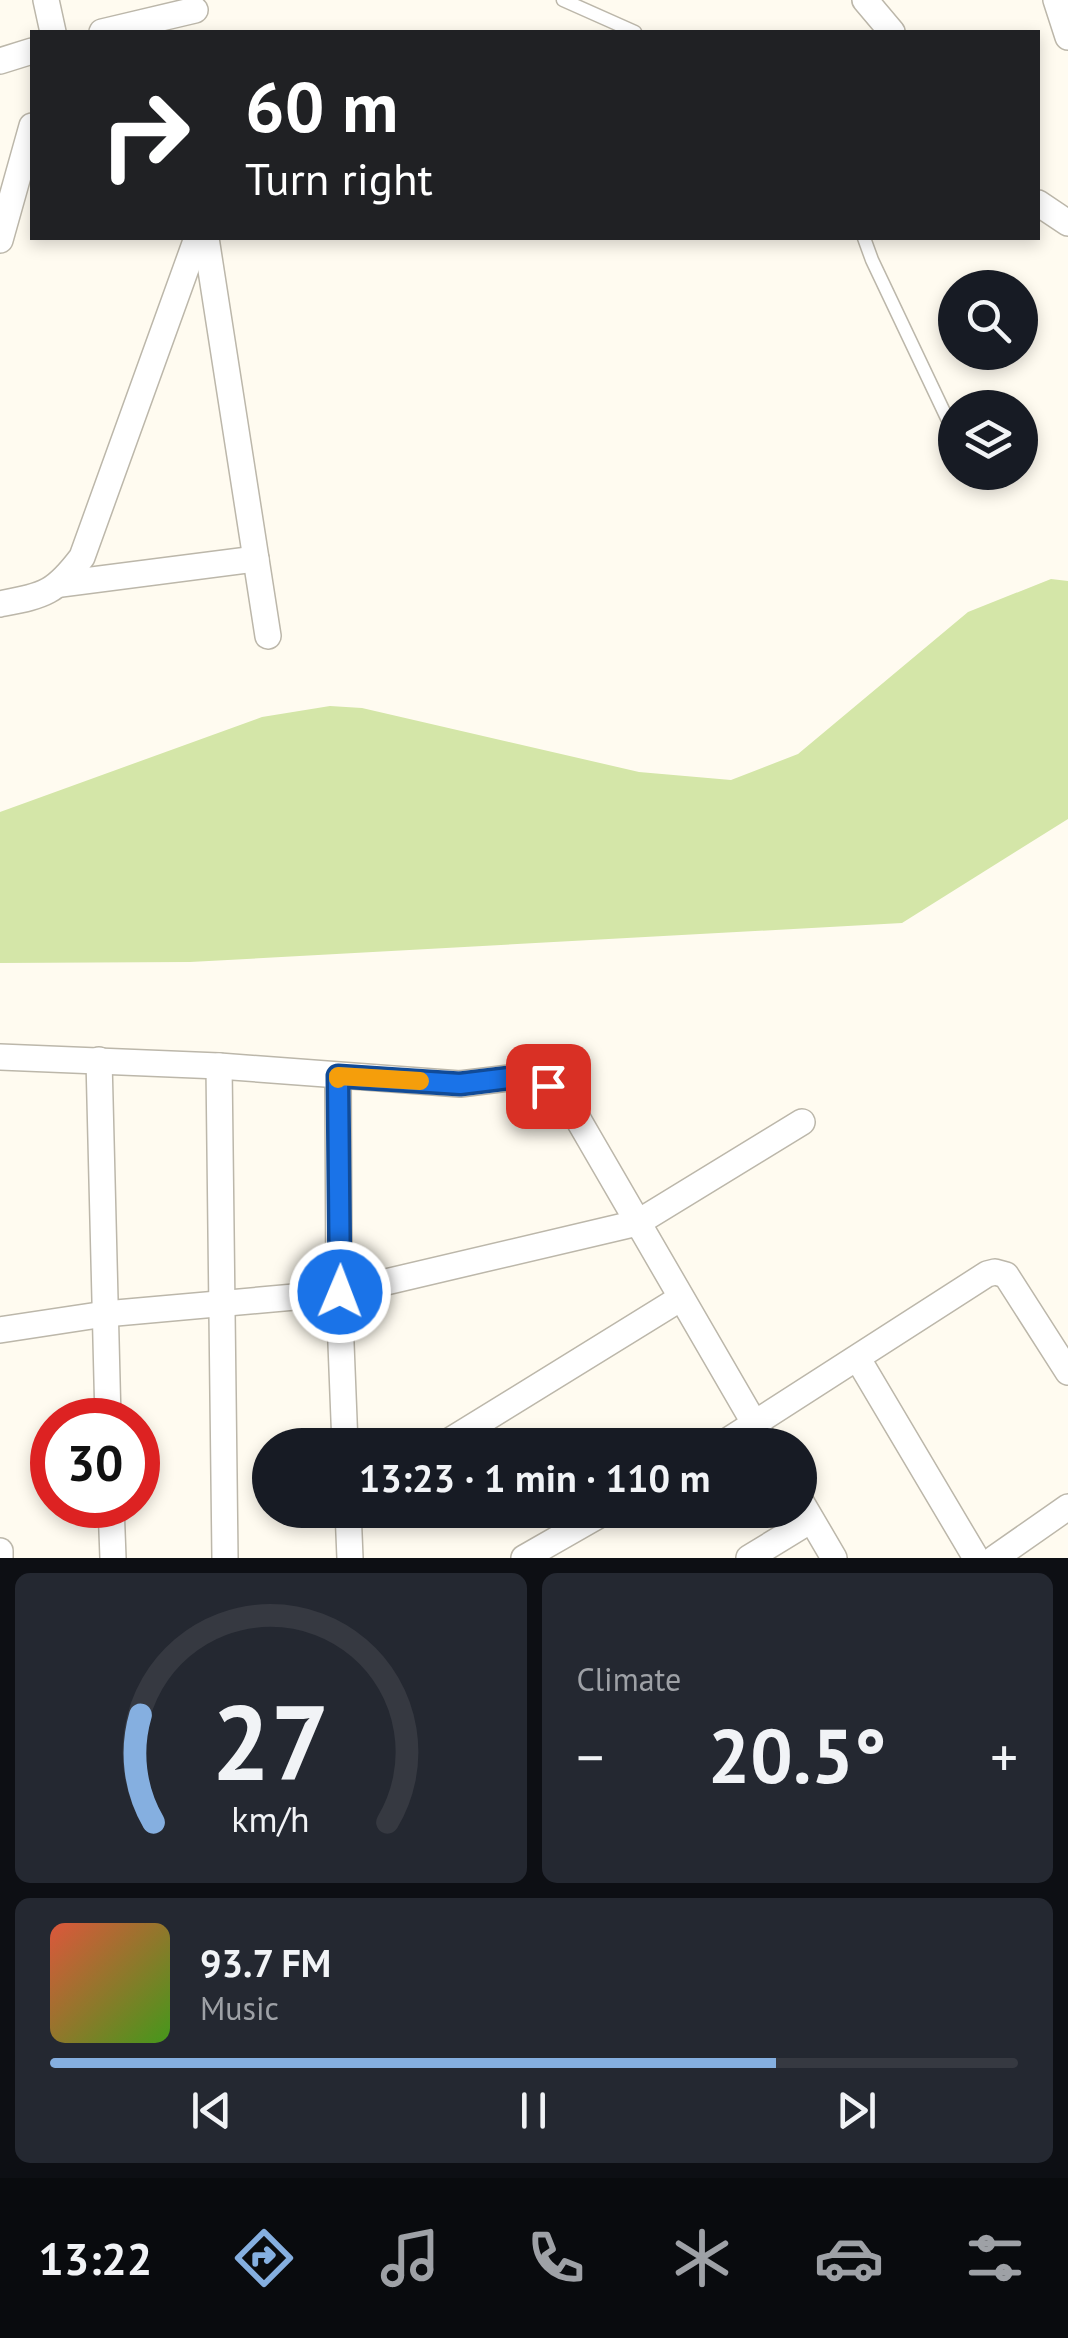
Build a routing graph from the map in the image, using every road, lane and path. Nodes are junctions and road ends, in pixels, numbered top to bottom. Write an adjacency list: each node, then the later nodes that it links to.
1 (46, 0): 6 (street)
2 (563, 0): 8 (lane)
3 (866, 0): 9 (street)
4 (1056, 0): 10 (street)
5 (196, 14): 7 (street)
6 (53, 30)
7 (112, 30)
8 (630, 30)
9 (890, 30)
10 (1068, 36)
11 (30, 52): 12 (street)
12 (0, 61)
13 (30, 133): 16 (street)
14 (1040, 204): 15 (street)
15 (1068, 224)
16 (2, 226)
17 (196, 240): 22 (street)
18 (206, 240): 21 (street)
19 (865, 240): 20 (lane)
20 (938, 399)
21 (256, 558): 22 (street); 24 (street)
22 (62, 584): 23 (street)
23 (0, 604)
24 (268, 636)
25 (0, 1057): 26 (street)
26 (99, 1060): 27 (street); 34 (street)
27 (219, 1066): 28 (street); 33 (street)
28 (338, 1076): 30 (street); 31 (street)
29 (802, 1122): 30 (street)
30 (637, 1223): 31 (street); 32 (street)
31 (340, 1292): 33 (street); 39 (street)
32 (681, 1298): 40 (street); 41 (street)
33 (220, 1303): 34 (street); 50 (street)
34 (105, 1314): 35 (street); 38 (street)
35 (0, 1330)
36 (858, 1359): 37 (street); 42 (street); 55 (street)
37 (1068, 1372)
38 (107, 1398)
39 (344, 1428)
40 (471, 1428)
41 (758, 1428)
42 (771, 1428)
43 (1068, 1507): 56 (street)
44 (111, 1528): 49 (street)
45 (349, 1528): 51 (street)
46 (576, 1528): 52 (street)
47 (785, 1528): 53 (street)
48 (816, 1528): 54 (street)
49 (112, 1558)
50 (225, 1558)
51 (350, 1558)
52 (524, 1558)
53 (750, 1558)
54 (834, 1558)
55 (976, 1558)
56 (995, 1558)

